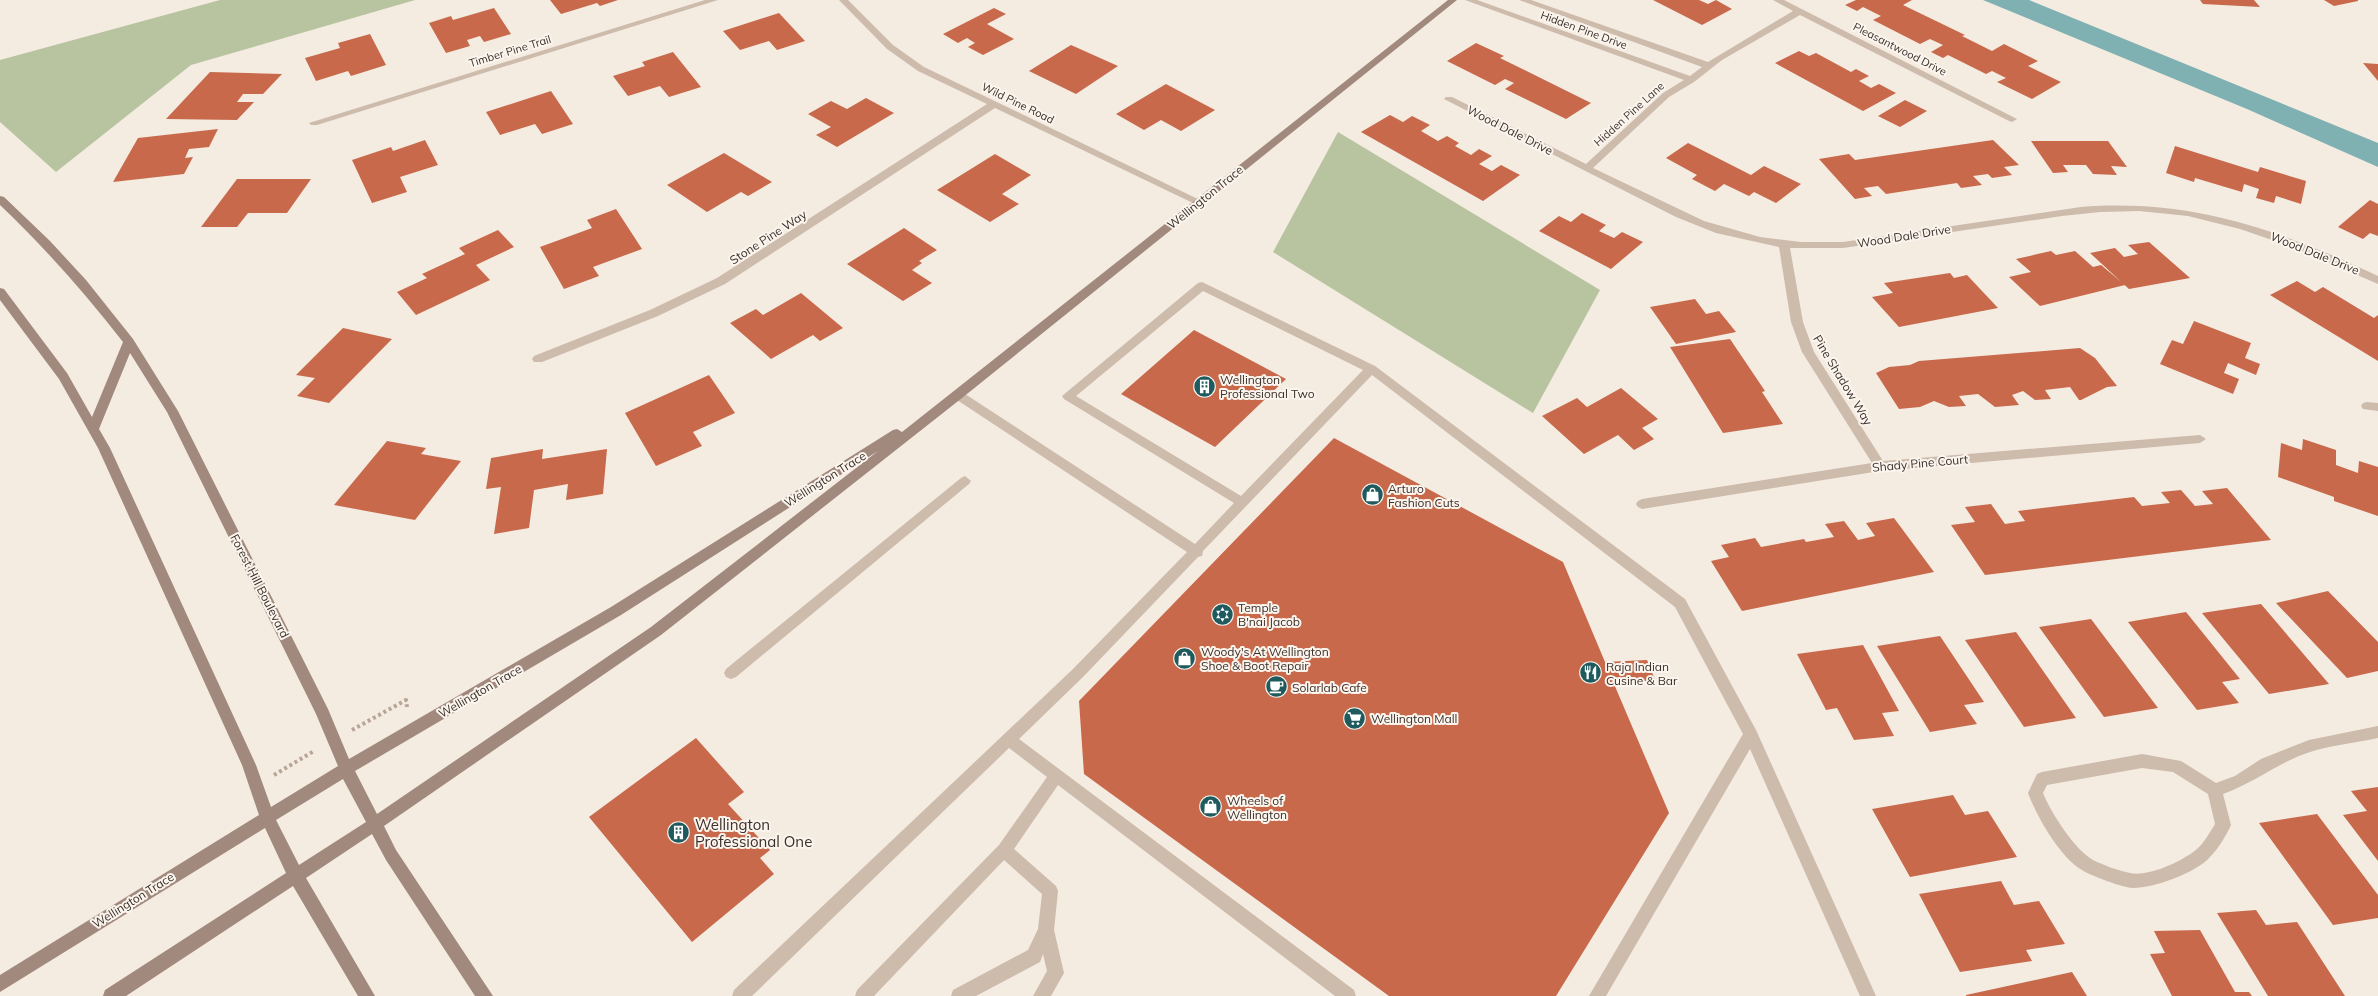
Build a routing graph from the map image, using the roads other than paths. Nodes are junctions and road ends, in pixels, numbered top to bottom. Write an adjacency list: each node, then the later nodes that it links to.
1 (714, 0): 13 (street, Timber Pine Trail)
2 (843, 0): 11 (street, Wild Pine Road)
3 (1453, 0): 16 (street, Wellington Trace)
4 (1469, 0): 9 (street, Hidden Pine Drive)
5 (1523, 0): 8 (street, Hidden Pine Drive)
6 (1777, 0): 7 (street, Pleasantwood Drive)
7 (1800, 11): 8 (street, Hidden Pine Lane); 12 (street, Pleasantwood Drive)
8 (1709, 66): 9 (street, Hidden Pine Lane)
9 (1691, 80): 14 (street, Hidden Pine Lane)
10 (1448, 99): 14 (street, Wood Dale Drive)
11 (994, 104): 16 (street, Wild Pine Road); 21 (street, Stone Pine Way)
12 (2012, 119)
13 (314, 123)
14 (1587, 168): 17 (street, Wood Dale Drive)
15 (0, 200): 20 (street, Forest Hill Boulevard)
16 (1199, 202): 23 (street, Wellington Trace)
17 (1784, 245): 18 (street, Wood Dale Drive); 26 (street, Pine Shadow Way)
18 (2378, 280)
19 (0, 292): 24 (street)
20 (129, 342): 24 (street); 35 (street, Forest Hill Boulevard)
21 (538, 359)
22 (1372, 369): 28 (street); 28 (street); 33 (street)
23 (958, 394): 30 (street); 35 (street, Wellington Trace); 39 (street, Wellington Trace)
24 (93, 429): 38 (street)
25 (2200, 439): 26 (street, Shady Pine Court)
26 (1880, 466): 29 (street, Shady Pine Court)
27 (965, 481): 31 (street)
28 (1243, 503): 30 (street)
29 (1642, 504)
30 (1197, 552): 34 (street)
31 (730, 672)
32 (2378, 732): 37 (street)
33 (1751, 734): 52 (street); 53 (street)
34 (1010, 740): 36 (street); 44 (street)
35 (346, 769): 38 (street, Wellington Trace); 39 (street, Forest Hill Boulevard)
36 (1057, 776): 40 (street); 51 (street)
37 (2215, 790): 37 (street)
38 (267, 817): 41 (street); 43 (street, Wellington Trace)
39 (375, 824): 41 (street, Wellington Trace); 47 (street, Forest Hill Boulevard)
40 (1004, 850): 42 (street); 48 (street)
41 (296, 876): 45 (street, Wellington Trace); 46 (street)
42 (1046, 930): 49 (street); 50 (street)
43 (0, 984)
44 (745, 994)
45 (111, 996)
46 (367, 996)
47 (485, 996)
48 (863, 996)
49 (959, 996)
50 (1041, 996)
51 (1348, 996)
52 (1597, 996)
53 (1868, 996)

